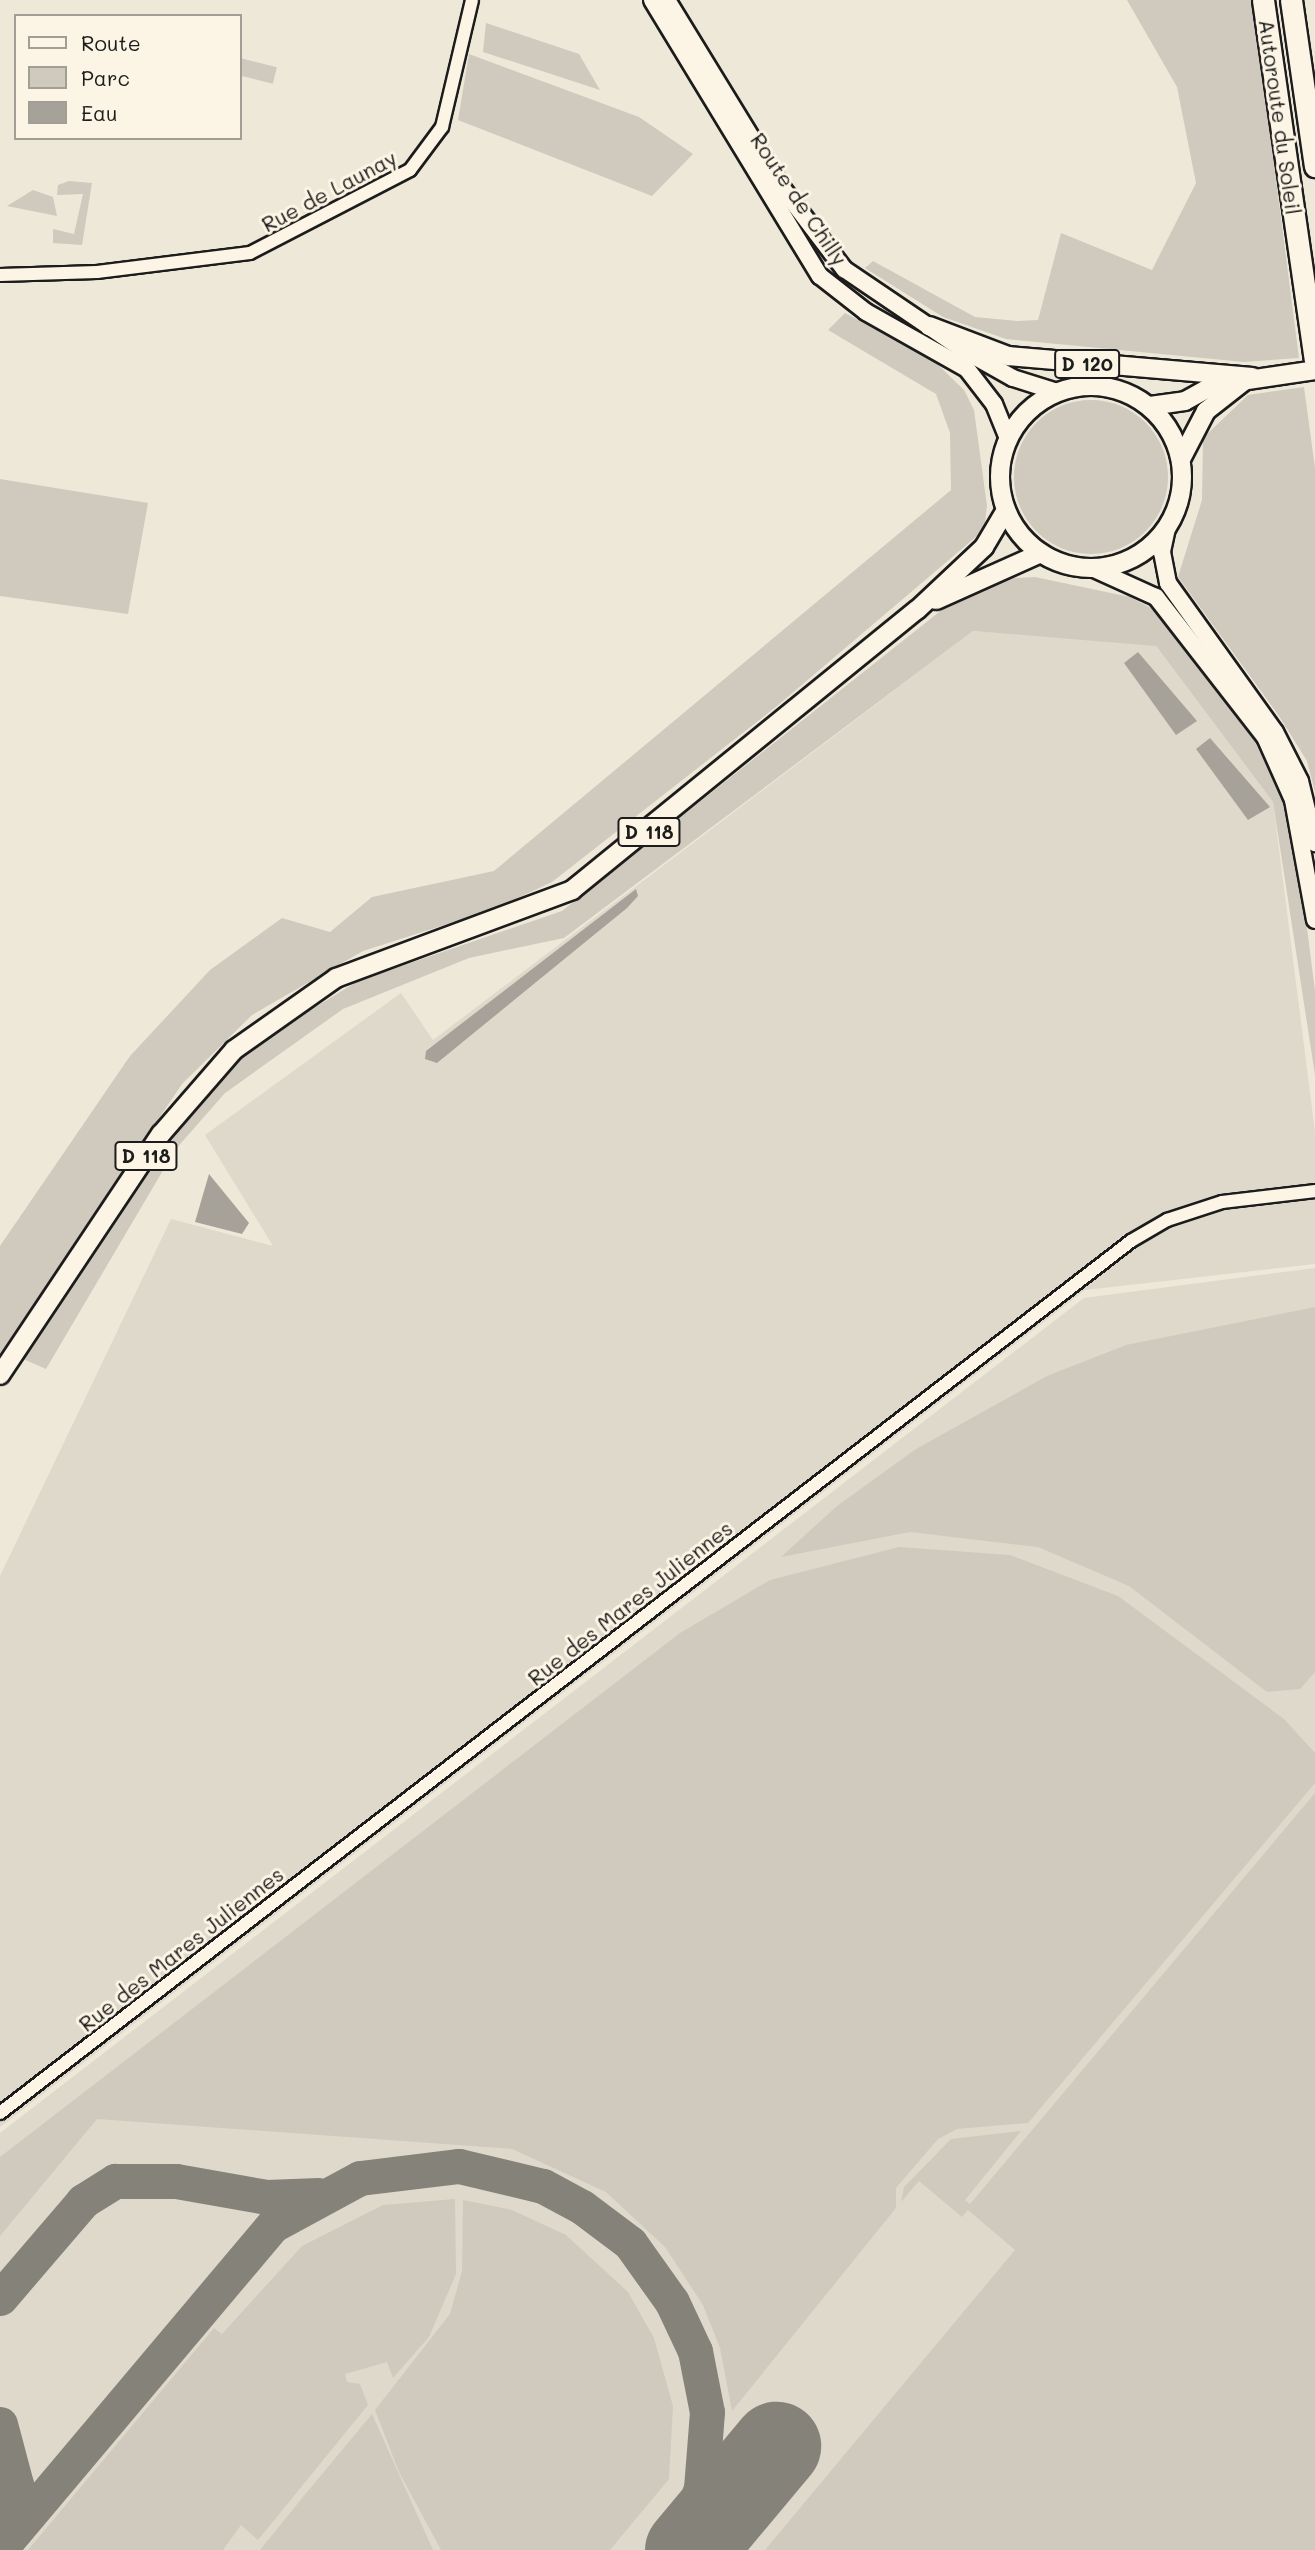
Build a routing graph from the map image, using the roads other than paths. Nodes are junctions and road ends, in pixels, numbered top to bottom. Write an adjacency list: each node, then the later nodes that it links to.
1 (472, 0): 7 (street, Rue de Launay)
2 (652, 0): 14 (main road, Route de Chilly)
3 (667, 0): 8 (main road, Route de Chilly)
4 (1263, 0): 9 (highway, Autoroute du Soleil)
5 (1291, 0): 6 (highway, Autoroute du Soleil)
6 (1315, 166)
7 (0, 275)
8 (929, 326): 11 (main road, D 120); 12 (main road, Route de Chilly)
9 (1315, 359)
10 (1315, 370): 11 (main road, D 120)
11 (1252, 377): 13 (main road, D 120); 15 (main road)
12 (1057, 392): 13 (main road); 14 (main road)
13 (1150, 406): 15 (main road)
14 (1008, 438): 16 (main road)
15 (1181, 459): 17 (main road)
16 (1006, 510): 18 (main road); 20 (main road, D 118)
17 (1167, 528): 19 (main road); 21 (main road)
18 (1041, 553): 19 (main road); 20 (main road, D 118)
19 (1092, 568): 22 (main road)
20 (917, 610): 24 (main road, D 118)
21 (1315, 843)
22 (1315, 920)
23 (1315, 1191): 25 (street, Rue des Mares Juliennes)
24 (0, 1375)
25 (0, 2113)

